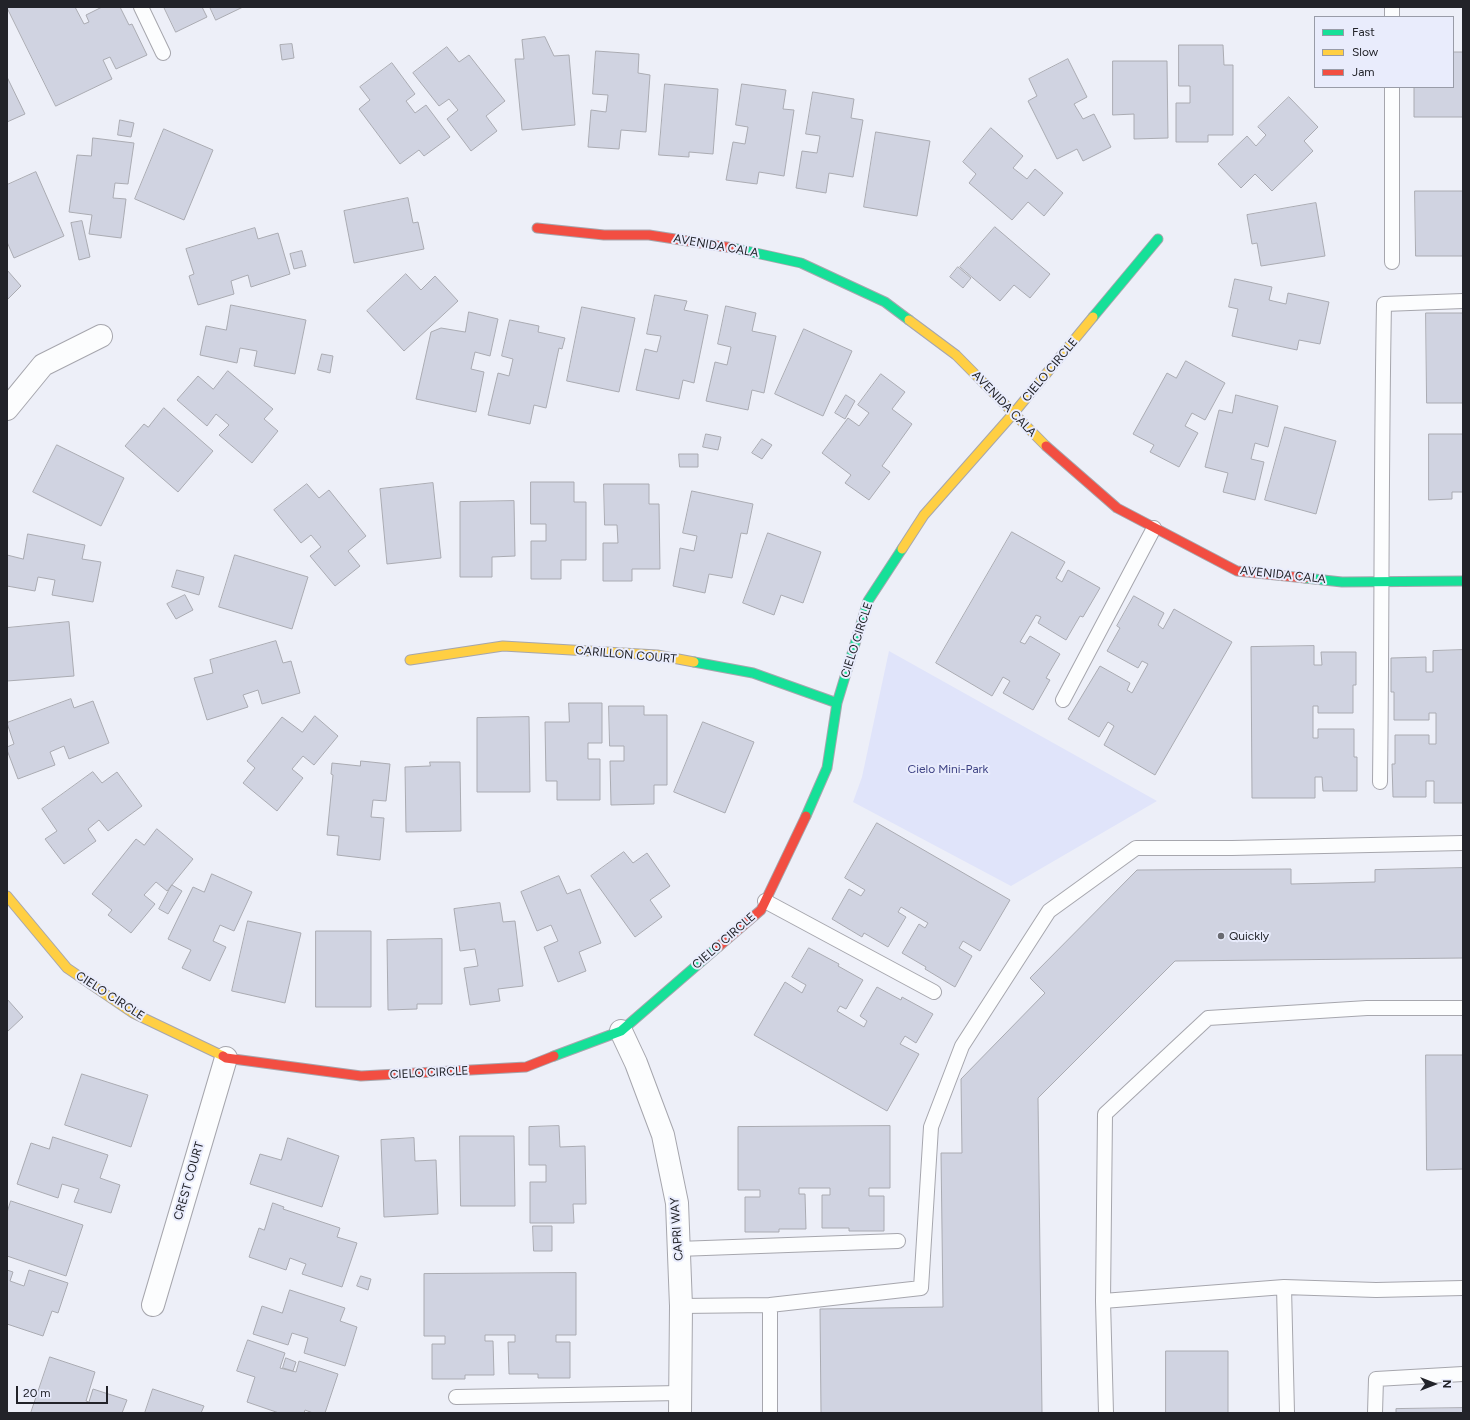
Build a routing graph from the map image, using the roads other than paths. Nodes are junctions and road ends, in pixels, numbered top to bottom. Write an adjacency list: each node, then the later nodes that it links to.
1 (141, 7): 2 (lane)
2 (163, 52)
3 (1392, 88): 6 (lane)
4 (537, 228): 10 (street, AVENIDA CALA)
5 (1158, 239): 10 (street, CIELO CIRCLE)
6 (1392, 262)
7 (1463, 301): 13 (lane)
8 (101, 336): 9 (street)
9 (7, 409)
10 (1013, 414): 11 (street, AVENIDA CALA); 16 (street, CIELO CIRCLE)
11 (1154, 528): 13 (street, AVENIDA CALA); 15 (lane)
12 (1463, 581): 13 (street, AVENIDA CALA)
13 (1382, 582): 17 (lane)
14 (410, 660): 16 (street, CARILLON COURT)
15 (1063, 700)
16 (837, 704): 20 (street, CIELO CIRCLE)
17 (1380, 782)
18 (1463, 843): 31 (lane)
19 (7, 896): 24 (street, CIELO CIRCLE)
20 (765, 901): 21 (lane); 23 (street, CIELO CIRCLE)
21 (934, 992)
22 (1463, 1008): 29 (lane)
23 (621, 1031): 24 (street, CIELO CIRCLE); 26 (street, CAPRI WAY)
24 (226, 1058): 30 (street, CREST COURT)
25 (898, 1241): 26 (lane)
26 (678, 1249): 32 (street, CAPRI WAY)
27 (1284, 1287): 28 (lane); 29 (lane); 38 (lane)
28 (1463, 1288)
29 (1103, 1300): 37 (lane)
30 (153, 1304)
31 (770, 1305): 32 (lane); 36 (lane)
32 (681, 1306): 35 (street, CAPRI WAY)
33 (1463, 1374): 39 (lane)
34 (456, 1397): 35 (lane)
35 (680, 1403)
36 (770, 1413)
37 (1106, 1413)
38 (1287, 1413)
39 (1375, 1413)

